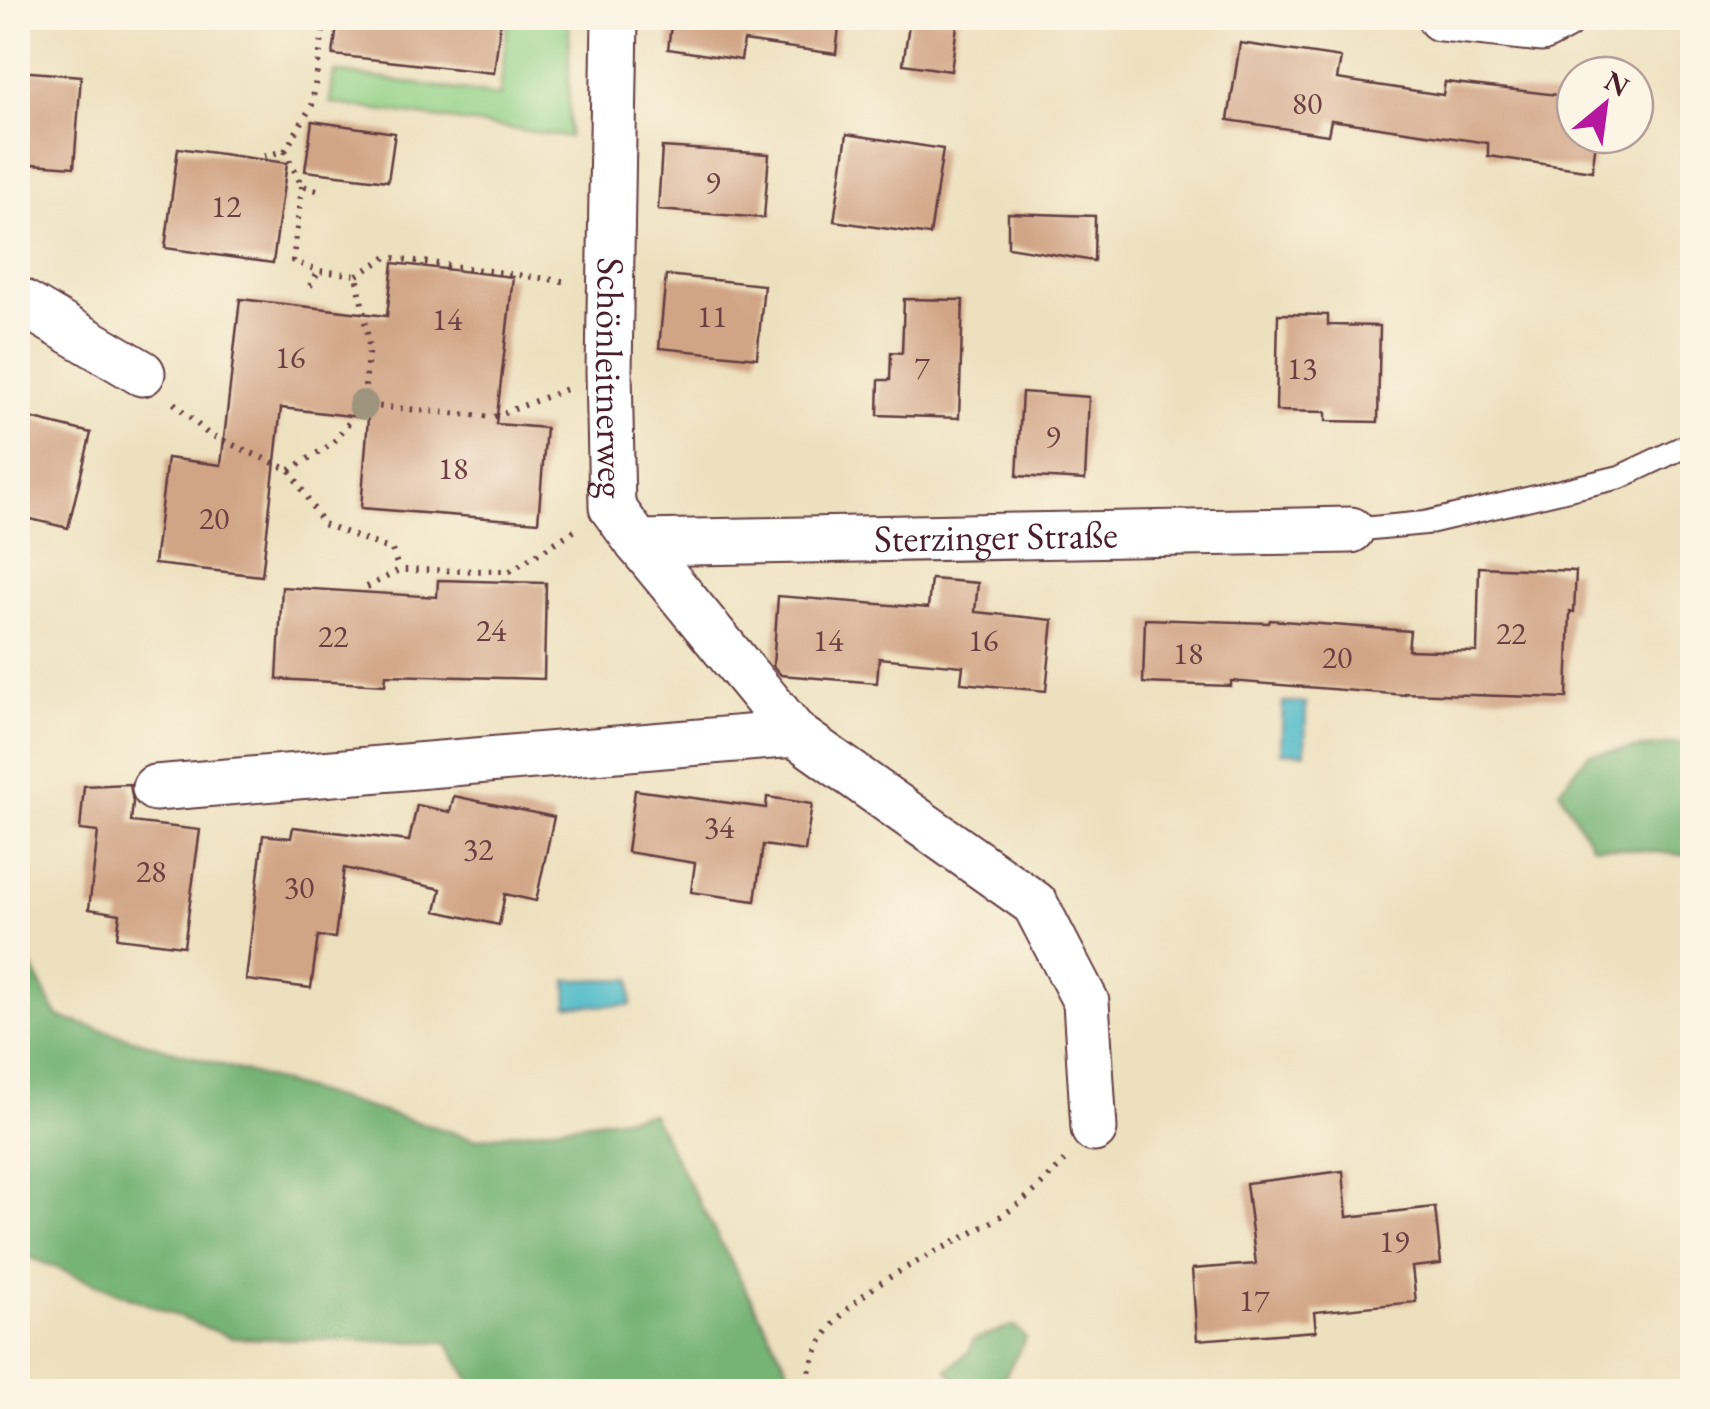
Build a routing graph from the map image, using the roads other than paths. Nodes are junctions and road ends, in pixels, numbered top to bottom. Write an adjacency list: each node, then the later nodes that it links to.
1 (615, 18): 7 (street, Schönleitnerweg)
2 (1440, 18): 3 (street)
3 (1562, 18)
4 (18, 300): 5 (street)
5 (142, 373)
6 (1692, 443): 8 (lane)
7 (625, 525): 8 (street, Sterzinger Straße); 9 (street, Schönleitnerweg)
8 (1351, 530)
9 (795, 734): 10 (street); 11 (street, Schönleitnerweg)
10 (155, 788)
11 (1094, 1128)

